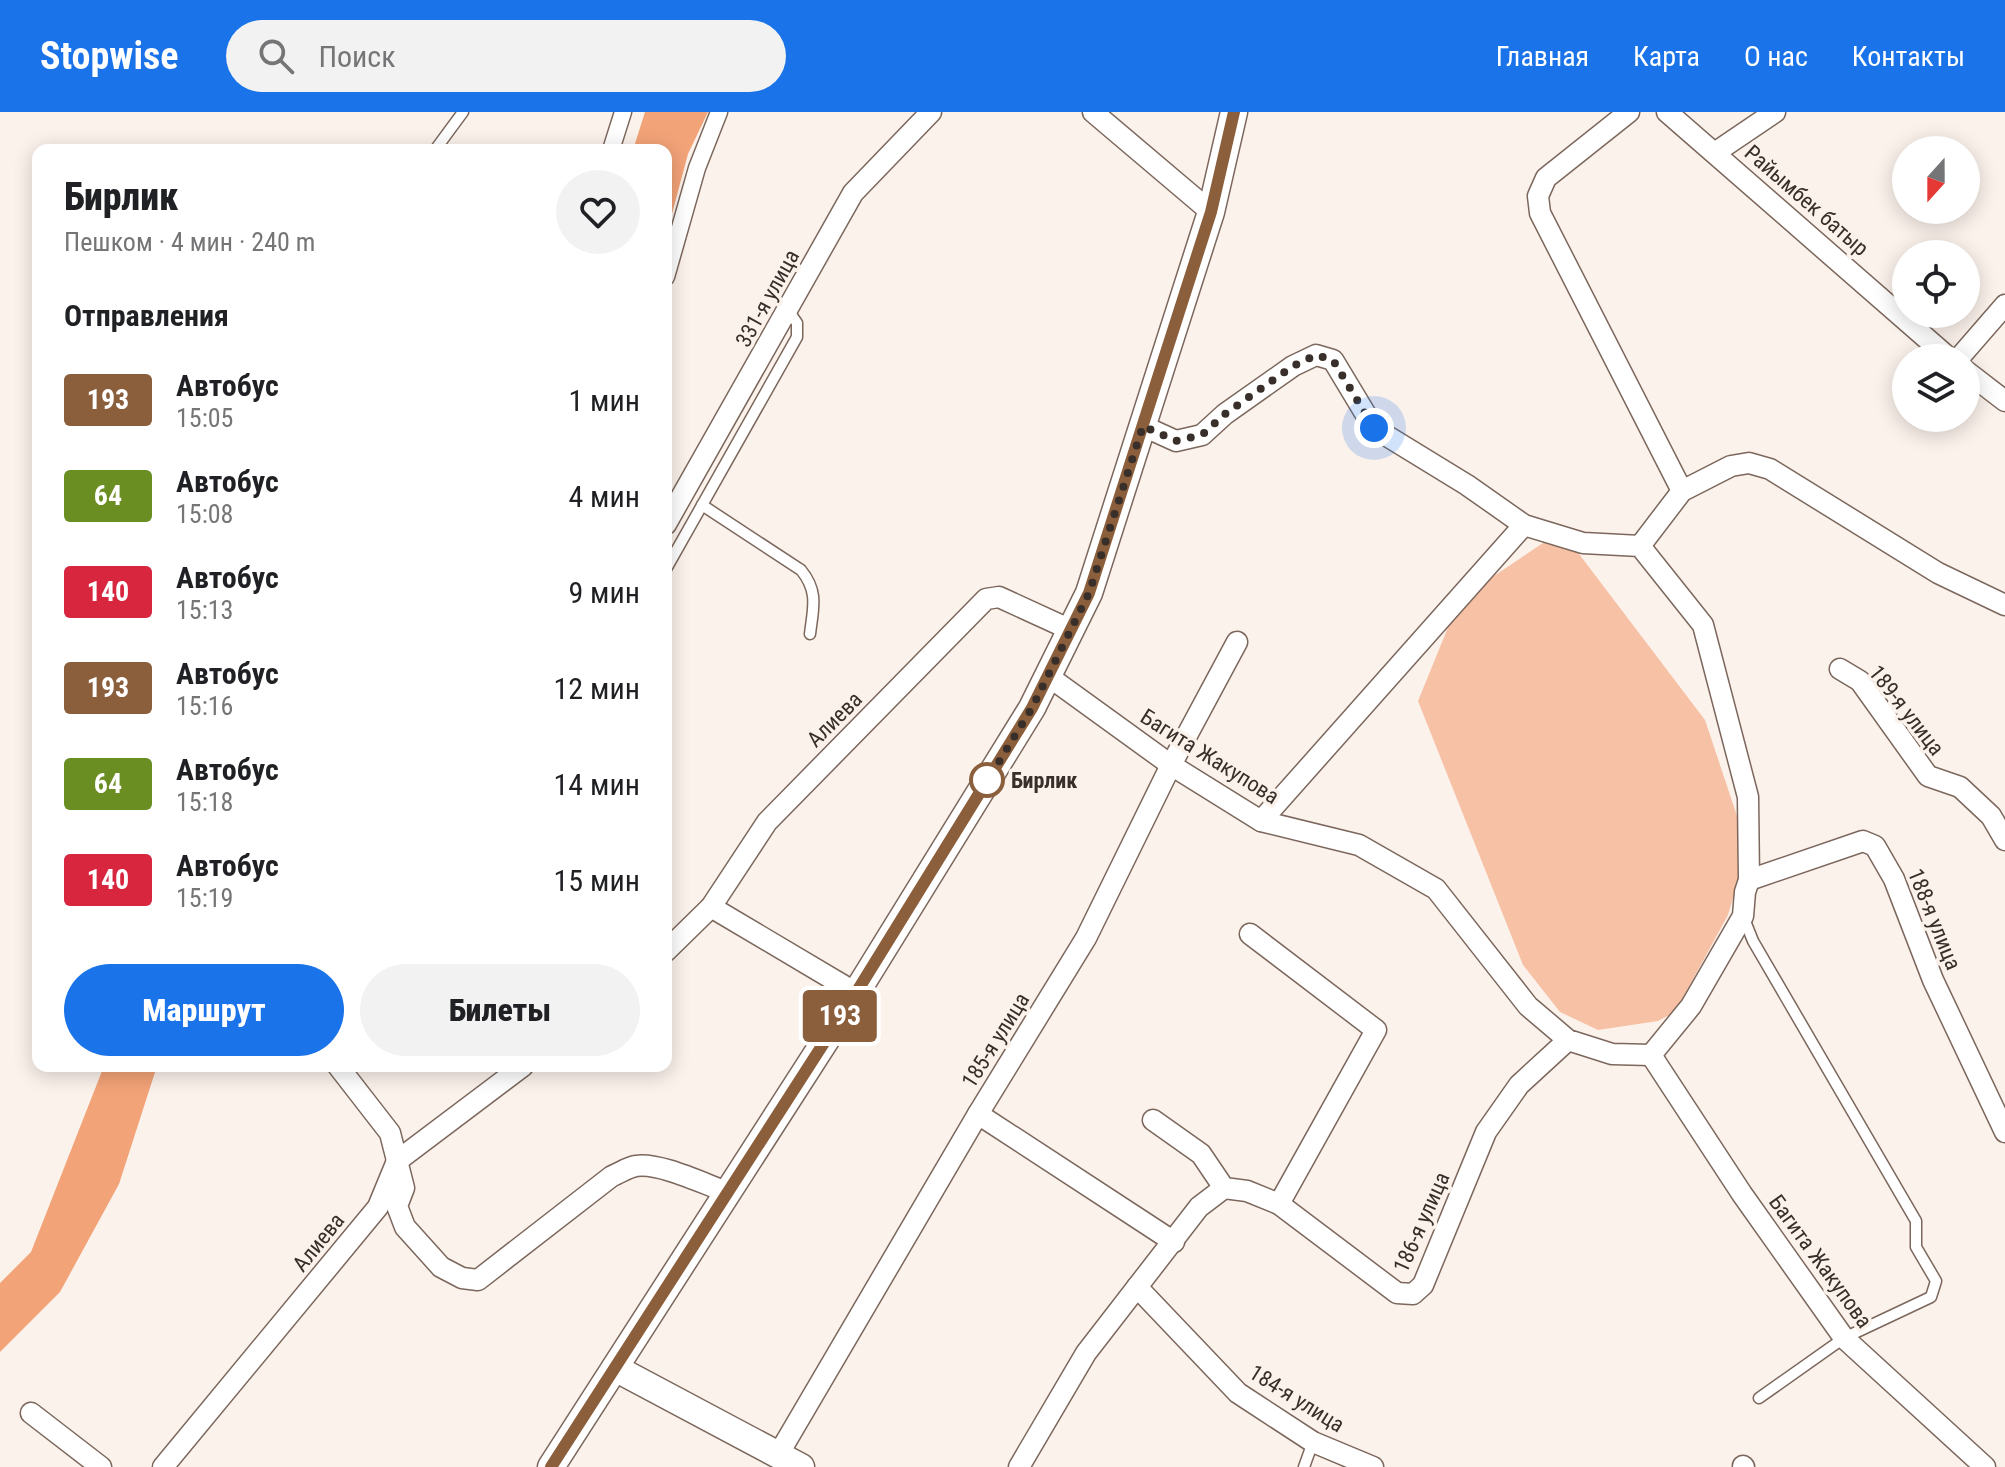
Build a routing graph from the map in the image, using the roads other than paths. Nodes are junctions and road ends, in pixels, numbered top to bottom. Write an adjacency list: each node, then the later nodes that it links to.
1 (463, 112): 10 (lane)
2 (623, 112): 11 (street)
3 (719, 112): 14 (street)
4 (931, 112): 16 (street, 331-я улица)
5 (1093, 112): 13 (street)
6 (1234, 112): 13 (street)
7 (1629, 112): 24 (street)
8 (1667, 112): 12 (street, Райымбек батыр)
9 (1775, 112): 12 (street)
10 (439, 144)
11 (613, 144)
12 (1716, 152): 17 (street, Райымбек батыр)
13 (1211, 212): 21 (street)
14 (672, 256)
15 (2005, 305): 18 (street)
16 (788, 310): 22 (street, 331-я улица); 23 (lane)
17 (1933, 344)
18 (1971, 344)
19 (1980, 382): 20 (street)
20 (2005, 401)
21 (1143, 426): 27 (street); 31 (street)
22 (703, 458): 23 (lane); 26 (street, 331-я улица)
23 (722, 469): 25 (lane)
24 (1682, 491): 28 (street); 30 (street)
25 (702, 505): 29 (lane); 32 (lane)
26 (672, 513)
27 (1524, 525): 28 (street); 37 (street)
28 (1640, 546): 39 (street)
29 (672, 558)
30 (2005, 605)
31 (1071, 630): 35 (street); 40 (street, Алиева)
32 (810, 634)
33 (1237, 642): 36 (street, 185-я улица)
34 (1840, 669): 38 (street, 189-я улица)
35 (1048, 676): 36 (street, Багита Жакупова); 44 (street)
36 (1171, 765): 37 (street, Багита Жакупова); 49 (street, 185-я улица)
37 (1261, 821): 45 (street, Багита Жакупова)
38 (2005, 840)
39 (1749, 880): 41 (street); 51 (street, 188-я улица)
40 (711, 907): 43 (street, Алиева); 44 (street)
41 (1743, 916): 46 (street); 58 (lane)
42 (1250, 934): 55 (street)
43 (672, 945)
44 (856, 993): 54 (street)
45 (1568, 1040): 46 (street); 55 (street, 186-я улица)
46 (1651, 1055): 58 (street, Багита Жакупова)
47 (343, 1072): 52 (street)
48 (515, 1072): 52 (street)
49 (978, 1114): 56 (street); 63 (street, 185-я улица)
50 (1153, 1120): 53 (street)
51 (2005, 1132)
52 (397, 1161): 54 (street); 65 (street, Алиева)
53 (1224, 1188): 55 (street, 186-я улица); 56 (street)
54 (727, 1192): 59 (street)
55 (1279, 1204)
56 (1174, 1242): 57 (street)
57 (1137, 1287): 62 (street, 184-я улица); 67 (street)
58 (1844, 1338): 60 (lane); 70 (street, Багита Жакупова)
59 (615, 1368): 63 (street); 66 (street)
60 (1759, 1398)
61 (31, 1413): 64 (street)
62 (1313, 1442): 68 (lane); 69 (street, 184-я улица)
63 (790, 1461)
64 (101, 1467)
65 (163, 1467)
66 (551, 1467)
67 (1019, 1467)
68 (1304, 1467)
69 (1373, 1467)
70 (1985, 1467)

